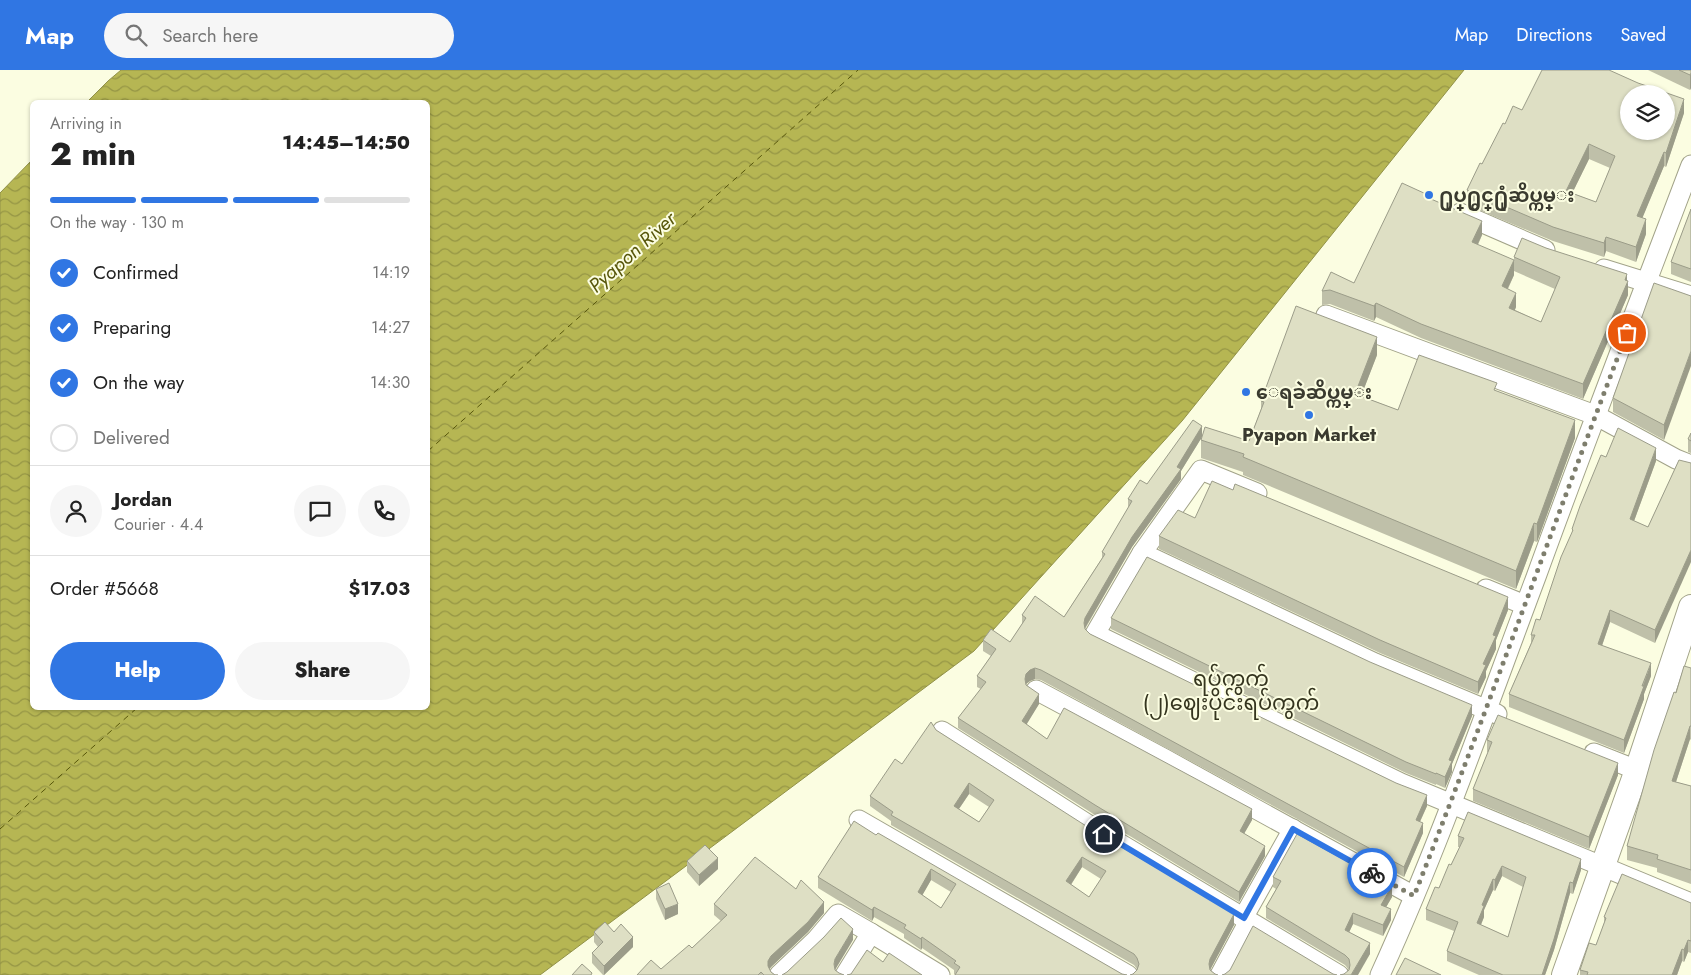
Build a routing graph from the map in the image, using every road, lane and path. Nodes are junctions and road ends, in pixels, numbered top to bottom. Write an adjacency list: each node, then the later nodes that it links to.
1 (1691, 165): 5 (street)
2 (1443, 206): 3 (street)
3 (1558, 254)
4 (1584, 263): 5 (street)
5 (1647, 283): 6 (street); 8 (street)
6 (1691, 296)
7 (1326, 315): 8 (street)
8 (1595, 416): 9 (street); 13 (street)
9 (1691, 465)
10 (1273, 500): 11 (street)
11 (1142, 553): 16 (street); 21 (street)
12 (1471, 583): 13 (street)
13 (1525, 605): 16 (street)
14 (1691, 606): 20 (main road)
15 (1036, 690): 23 (street)
16 (1487, 710): 17 (street); 21 (street)
17 (1513, 721)
18 (942, 731): 27 (street)
19 (1575, 746): 20 (street)
20 (1637, 770): 24 (main road)
21 (1451, 804): 24 (street); 25 (street)
22 (859, 820): 32 (street)
23 (1293, 829): 25 (street); 27 (street)
24 (1604, 866): 26 (street); 36 (main road)
25 (1414, 896): 35 (street)
26 (1691, 903)
27 (1246, 919): 33 (street); 34 (street)
28 (871, 933): 29 (street); 30 (street); 31 (street)
29 (779, 975)
30 (845, 975)
31 (940, 975)
32 (1128, 975)
33 (1220, 975)
34 (1339, 975)
35 (1380, 975)
36 (1564, 975)

